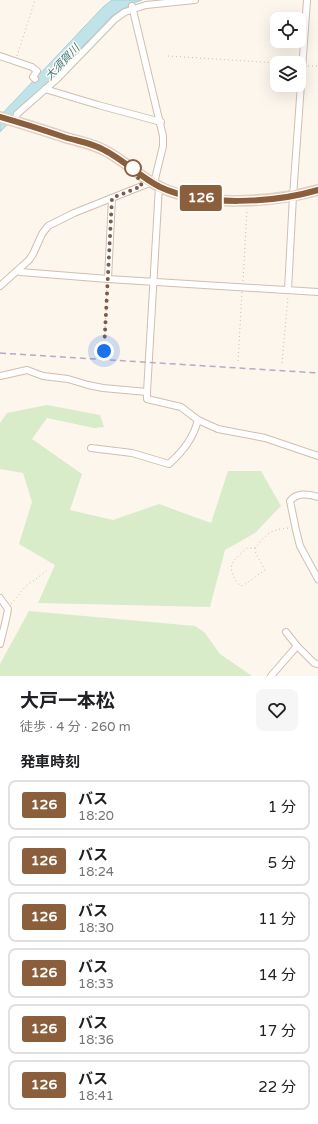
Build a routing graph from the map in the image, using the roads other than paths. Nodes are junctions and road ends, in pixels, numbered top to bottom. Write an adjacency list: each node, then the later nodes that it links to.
1 (195, 0): 3 (street)
2 (307, 0): 12 (street)
3 (133, 7): 6 (street); 9 (street)
4 (0, 56): 5 (street)
5 (35, 79)
6 (46, 88): 8 (street); 9 (street)
7 (0, 117): 8 (highway)
8 (13, 121): 10 (highway)
9 (161, 122): 10 (street)
10 (155, 184): 12 (highway); 13 (street); 16 (street)
11 (318, 190): 12 (highway)
12 (293, 196): 18 (street)
13 (112, 198): 14 (street); 15 (street)
14 (18, 271): 15 (street); 17 (street)
15 (108, 279): 16 (street)
16 (154, 282): 18 (street); 21 (street)
17 (0, 286)
18 (288, 290): 19 (street)
19 (318, 292)
20 (0, 376): 21 (street)
21 (148, 392): 22 (street)
22 (198, 420): 23 (street); 24 (street)
23 (91, 448)
24 (318, 456)
25 (318, 497): 26 (street)
26 (318, 579)
27 (0, 598): 29 (street)
28 (286, 632): 30 (street)
29 (0, 644)
30 (297, 646): 31 (street); 32 (street)
31 (318, 664)
32 (271, 676)

